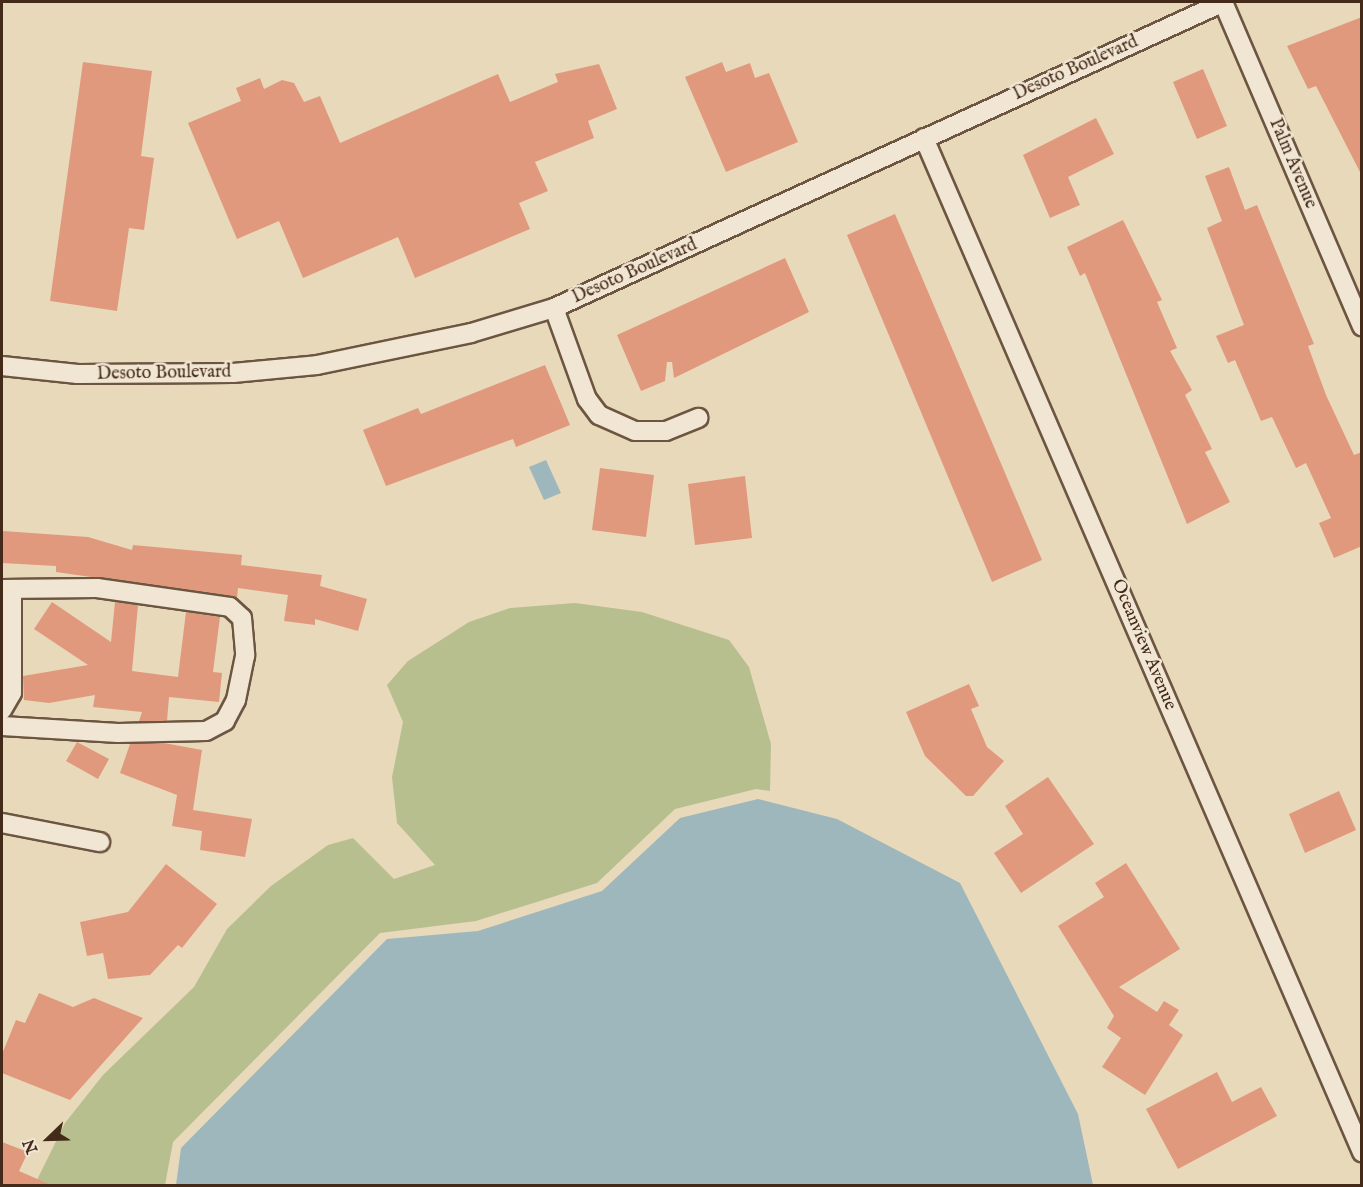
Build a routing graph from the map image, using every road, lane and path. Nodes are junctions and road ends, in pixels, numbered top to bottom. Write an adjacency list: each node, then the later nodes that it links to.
1 (1224, 2): 2 (street, Desoto Boulevard); 4 (street, Palm Avenue)
2 (924, 138): 3 (street, Desoto Boulevard); 12 (street, Oceanview Avenue)
3 (554, 308): 5 (street, Desoto Boulevard); 6 (street)
4 (1362, 326)
5 (2, 366)
6 (699, 418)
7 (7, 590): 8 (street); 9 (street)
8 (2, 710)
9 (2, 726)
10 (2, 823): 11 (street)
11 (100, 842)
12 (1362, 1152)

